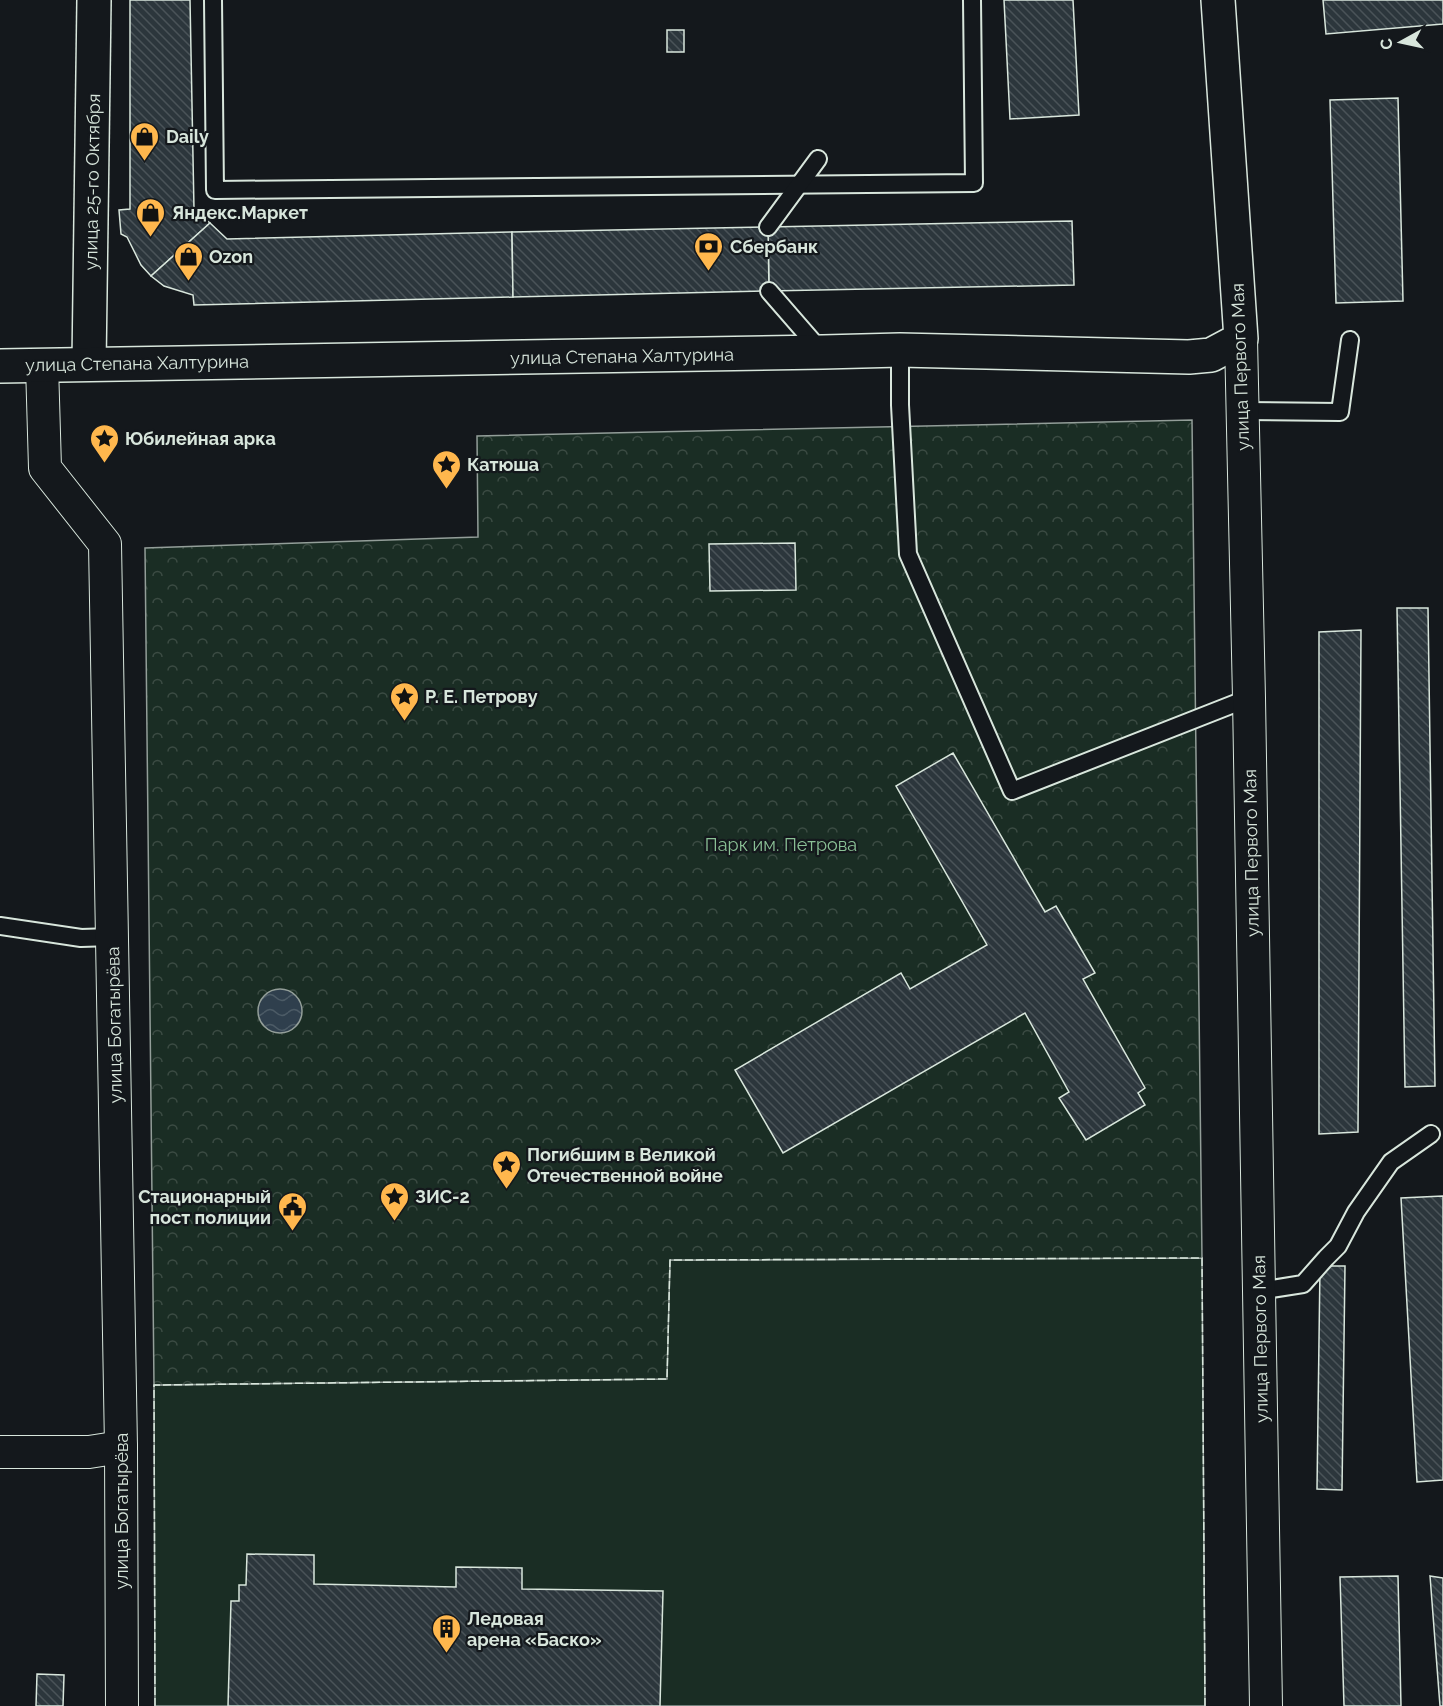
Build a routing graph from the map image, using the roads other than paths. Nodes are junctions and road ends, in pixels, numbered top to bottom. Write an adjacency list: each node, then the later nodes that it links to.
1 (94, 0): 13 (street, улица 25-го Октября)
2 (213, 0): 6 (lane)
3 (972, 0): 6 (lane)
4 (1218, 0): 9 (street, улица Первого Мая)
5 (818, 159): 6 (lane)
6 (800, 184): 7 (lane)
7 (768, 227)
8 (769, 291): 12 (lane)
9 (1241, 339): 11 (street, улица Степана Халтурина); 16 (street, улица Первого Мая)
10 (1350, 340): 16 (lane)
11 (900, 350): 12 (street, улица Степана Халтурина); 17 (lane)
12 (822, 352): 13 (street, улица Степана Халтурина)
13 (89, 364): 14 (street, улица Степана Халтурина)
14 (42, 365): 15 (street, улица Степана Халтурина); 19 (street, улица Богатырёва)
15 (0, 366)
16 (1242, 411): 17 (street, улица Первого Мая)
17 (1249, 698): 21 (street, улица Первого Мая)
18 (0, 926): 19 (lane)
19 (112, 937): 22 (street, улица Богатырёва)
20 (1431, 1134): 21 (lane)
21 (1259, 1291): 25 (street, улица Первого Мая)
22 (121, 1448): 23 (street); 24 (street, улица Богатырёва)
23 (0, 1452)
24 (122, 1706)
25 (1266, 1706)

